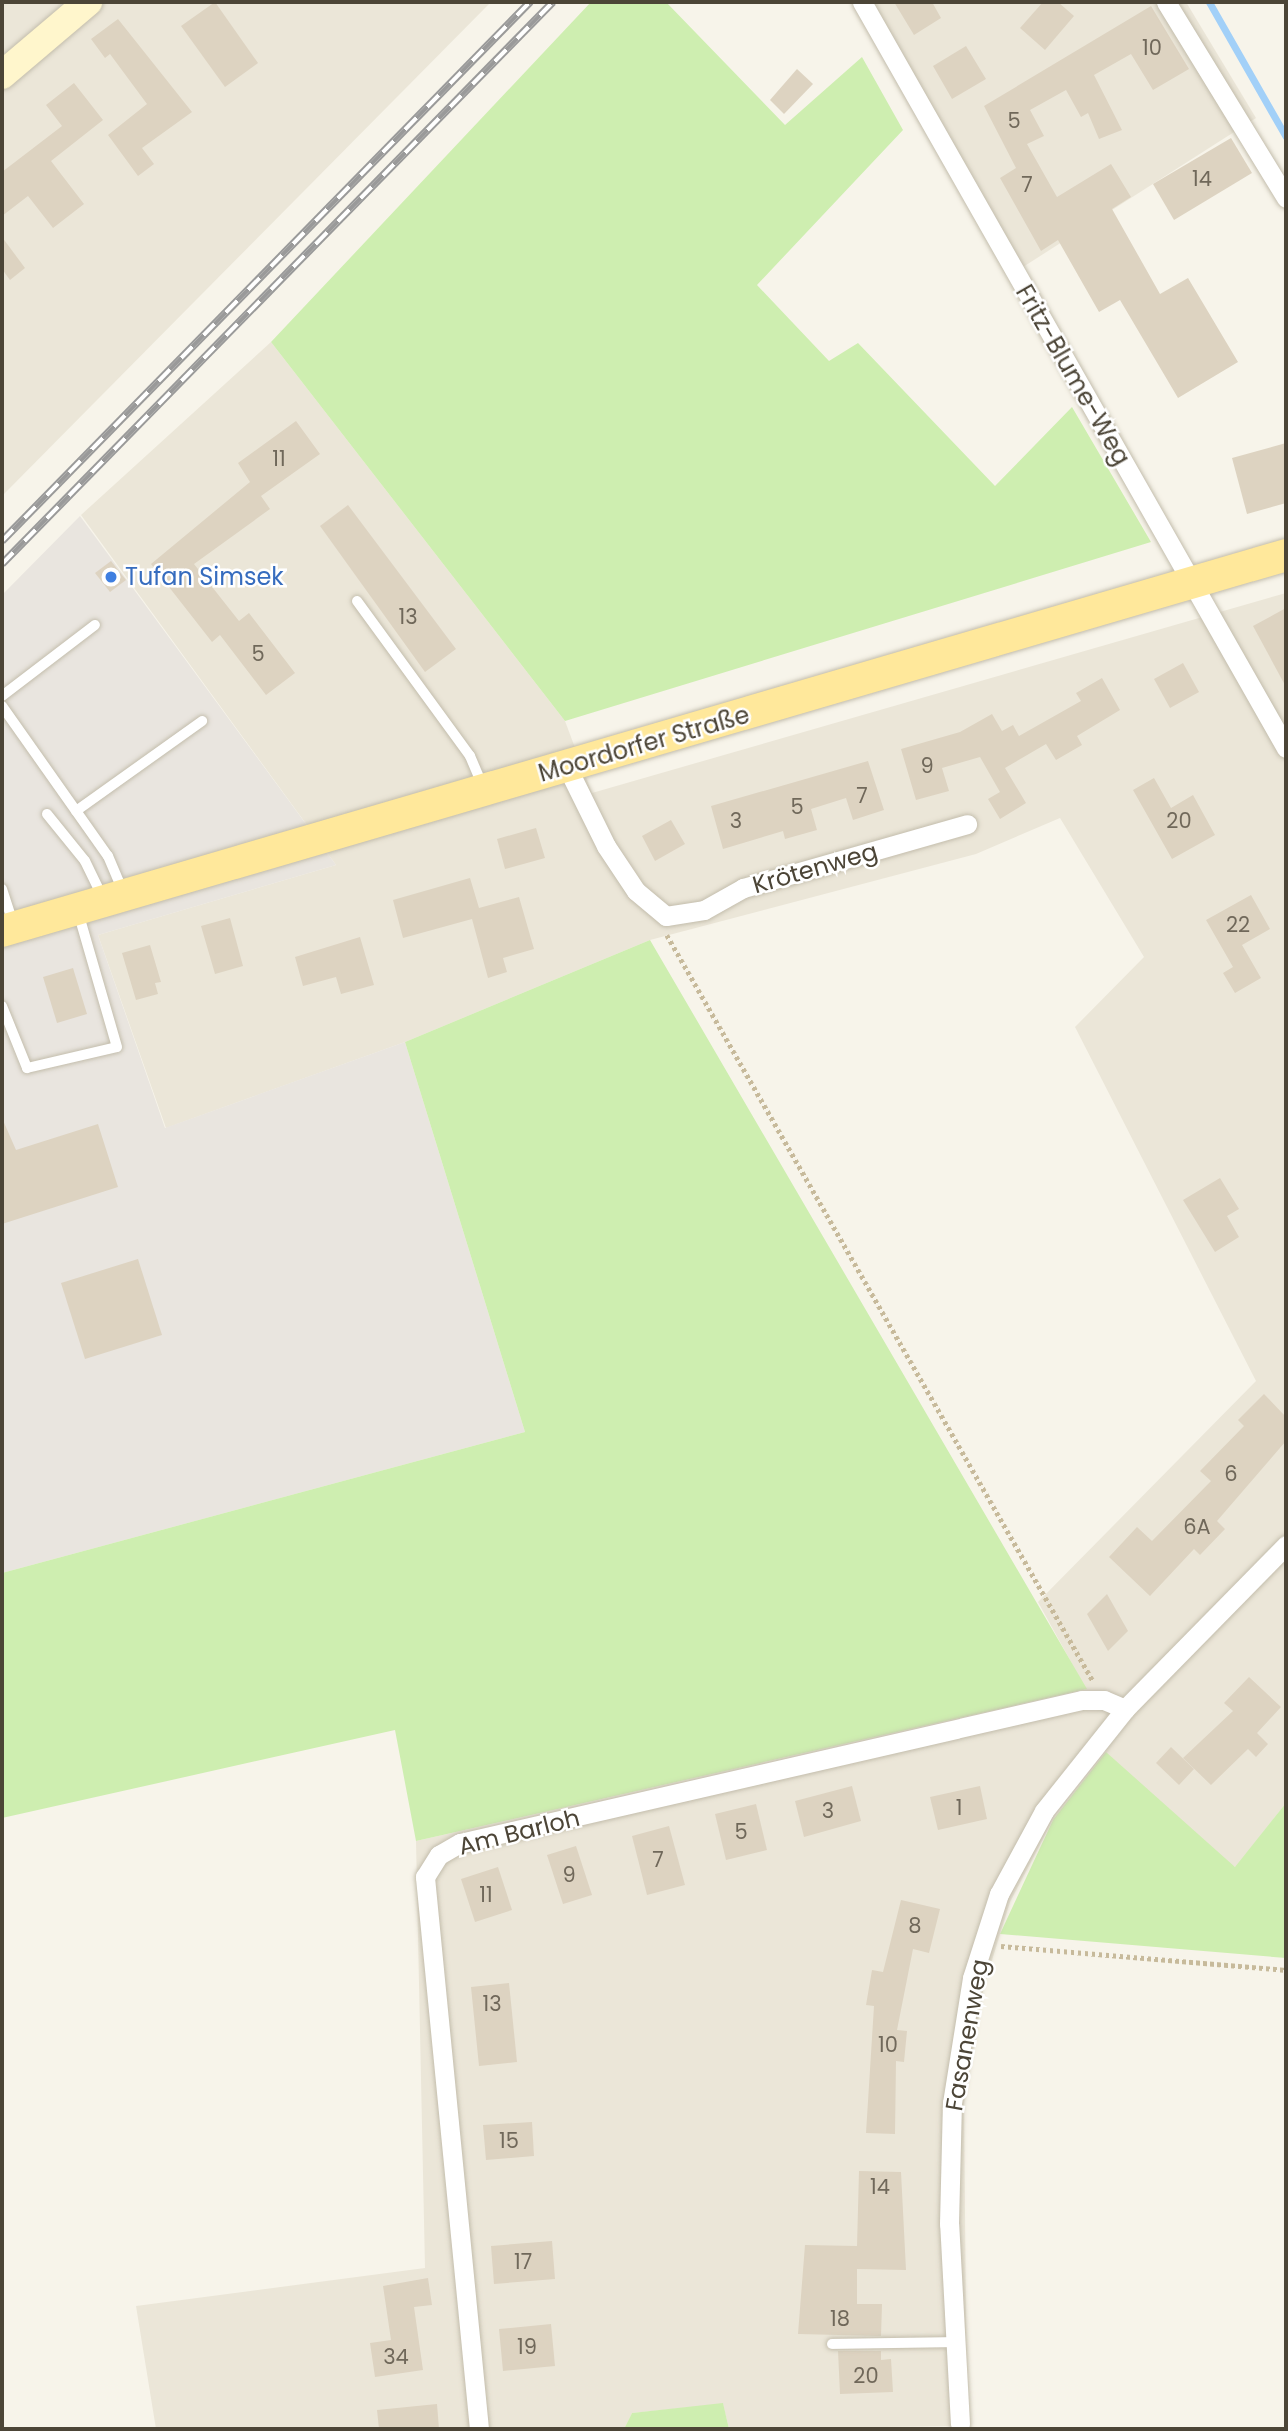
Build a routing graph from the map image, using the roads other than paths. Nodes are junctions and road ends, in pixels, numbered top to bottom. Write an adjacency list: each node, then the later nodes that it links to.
1 (88, 2): 4 (street)
2 (862, 2): 7 (street, Fritz-Blume-Weg)
3 (1166, 2): 5 (street)
4 (2, 75)
5 (1286, 198)
6 (1286, 555): 7 (main road, Moordorfer Straße)
7 (1195, 583): 13 (street, Fritz-Blume-Weg); 14 (main road, Moordorfer Straße)
8 (356, 601): 15 (lane)
9 (95, 625): 10 (lane)
10 (2, 696)
11 (2, 706): 16 (lane)
12 (202, 720): 16 (lane)
13 (1286, 748)
14 (567, 767): 15 (main road, Moordorfer Straße); 18 (street, Krötenweg)
15 (485, 791): 20 (main road, Moordorfer Straße)
16 (76, 811): 20 (lane)
17 (47, 814): 20 (lane)
18 (967, 824)
19 (2, 889): 21 (lane)
20 (102, 902): 21 (main road, Moordorfer Straße); 22 (lane)
21 (8, 929)
22 (2, 1006)
23 (1286, 1545): 24 (street, Fasanenweg)
24 (1125, 1709): 25 (street, Fasanenweg); 28 (street, Am Barloh)
25 (955, 2342): 26 (lane); 27 (street, Fasanenweg)
26 (832, 2344)
27 (960, 2424)
28 (480, 2429)

